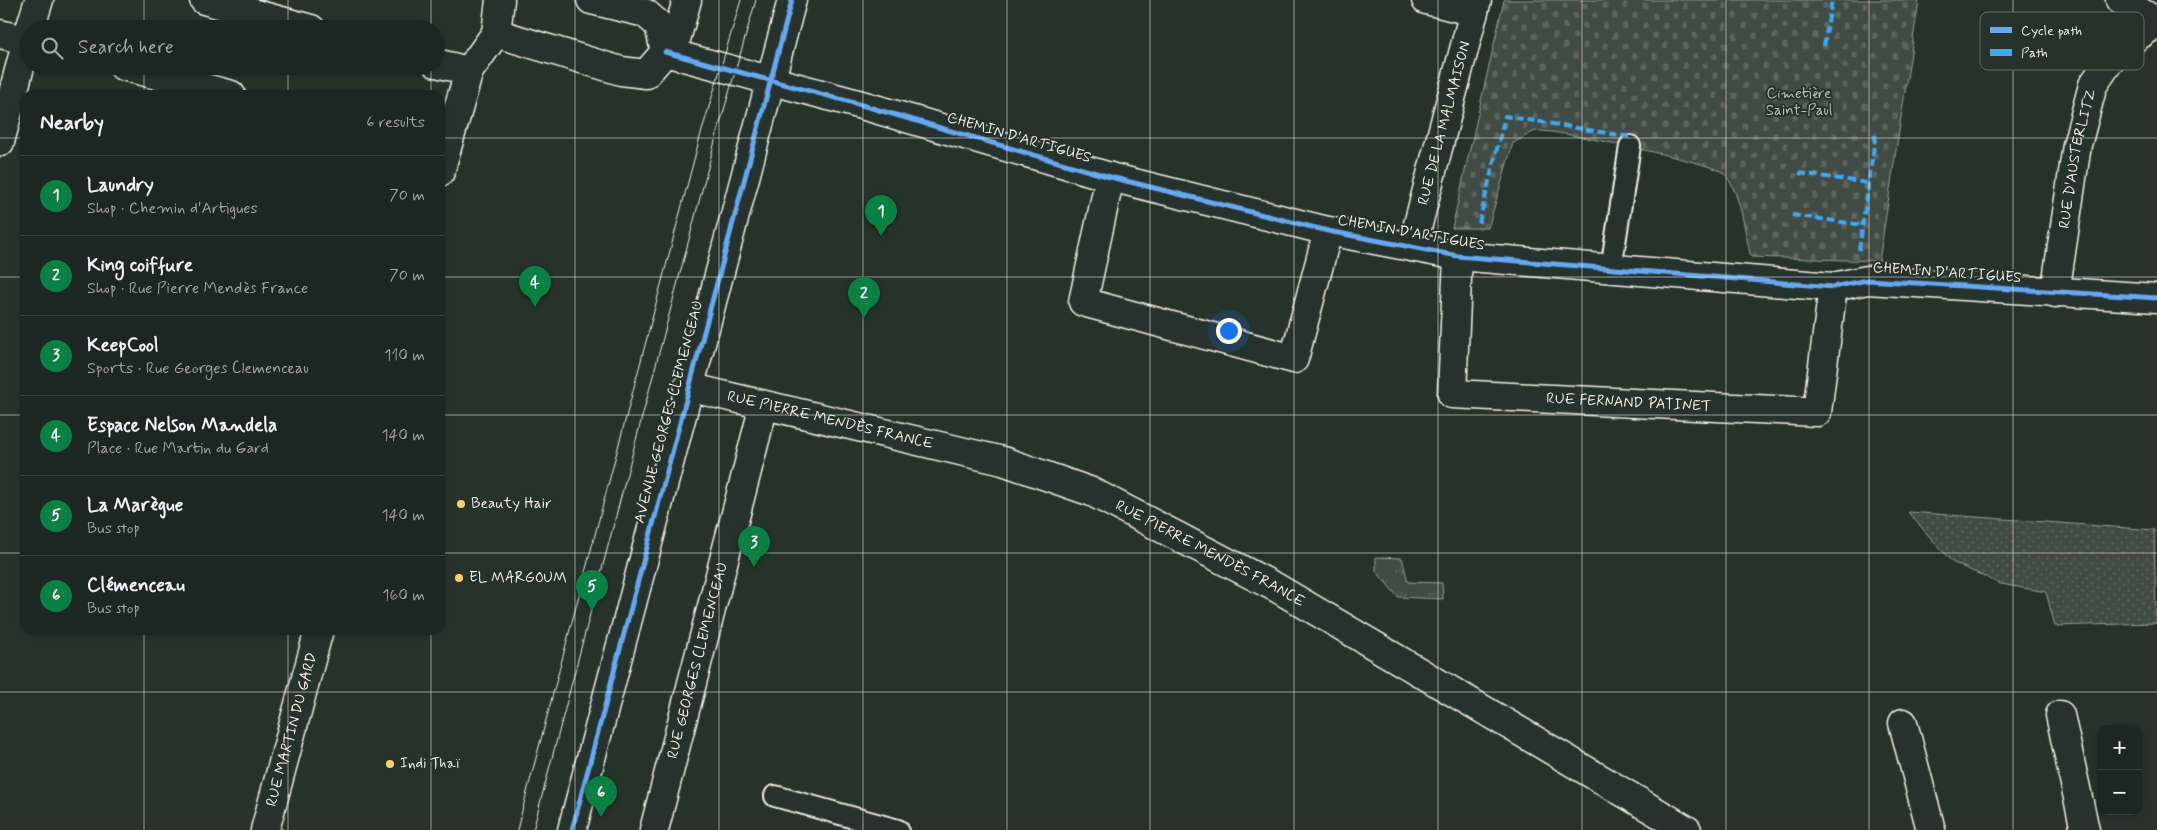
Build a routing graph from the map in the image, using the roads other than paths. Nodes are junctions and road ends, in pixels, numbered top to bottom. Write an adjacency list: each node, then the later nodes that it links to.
1 (39, 0): 12 (street)
2 (204, 0): 13 (street)
3 (500, 0): 16 (street)
4 (591, 0): 19 (street)
5 (687, 0): 19 (street)
6 (792, 0): 25 (street, AVENUE GEORGES CLEMENCEAU)
7 (1426, 0): 9 (street)
8 (2120, 0): 10 (street)
9 (1476, 6): 32 (street, RUE DE LA MALMAISON)
10 (2140, 12)
11 (2144, 14): 14 (street)
12 (33, 20)
13 (278, 20)
14 (2157, 22): 15 (street, RUE D'AUSTERLITZ)
15 (2144, 31)
16 (496, 33): 19 (street); 23 (street)
17 (0, 34): 18 (street)
18 (20, 35)
19 (669, 53): 25 (street, CHEMIN D'ARTIGUES)
20 (445, 64): 23 (street)
21 (20, 66): 27 (street)
22 (2104, 70): 36 (street, RUE D'AUSTERLITZ)
23 (469, 71): 29 (street)
24 (157, 75): 26 (street)
25 (769, 81): 30 (street, CHEMIN D'ARTIGUES); 38 (street, AVENUE GEORGES CLEMENCEAU)
26 (212, 90)
27 (0, 142)
28 (1630, 146): 34 (lane)
29 (445, 148)
30 (1110, 177): 31 (street, CHEMIN D'ARTIGUES); 31 (street)
31 (1328, 231): 32 (street, CHEMIN D'ARTIGUES)
32 (1412, 247): 33 (street, CHEMIN D'ARTIGUES)
33 (1458, 256): 34 (street, CHEMIN D'ARTIGUES); 35 (street, RUE FERNAND PATINET)
34 (1611, 269): 35 (street, CHEMIN D'ARTIGUES)
35 (1832, 287): 36 (street, CHEMIN D'ARTIGUES)
36 (2055, 293): 37 (street, CHEMIN D'ARTIGUES)
37 (2157, 298)
38 (688, 387): 39 (street, RUE PIERRE MENDÈS FRANCE); 46 (street, AVENUE GEORGES CLEMENCEAU)
39 (764, 405): 47 (street, RUE GEORGES CLEMENCEAU); 48 (street, RUE PIERRE MENDÈS FRANCE)
40 (318, 635): 45 (street, RUE MARTIN DU GARD)
41 (2060, 715): 50 (street)
42 (1903, 723): 49 (street)
43 (775, 796): 44 (lane)
44 (895, 829)
45 (266, 830)
46 (572, 830)
47 (654, 830)
48 (1687, 830)
49 (1931, 830)
50 (2085, 830)

